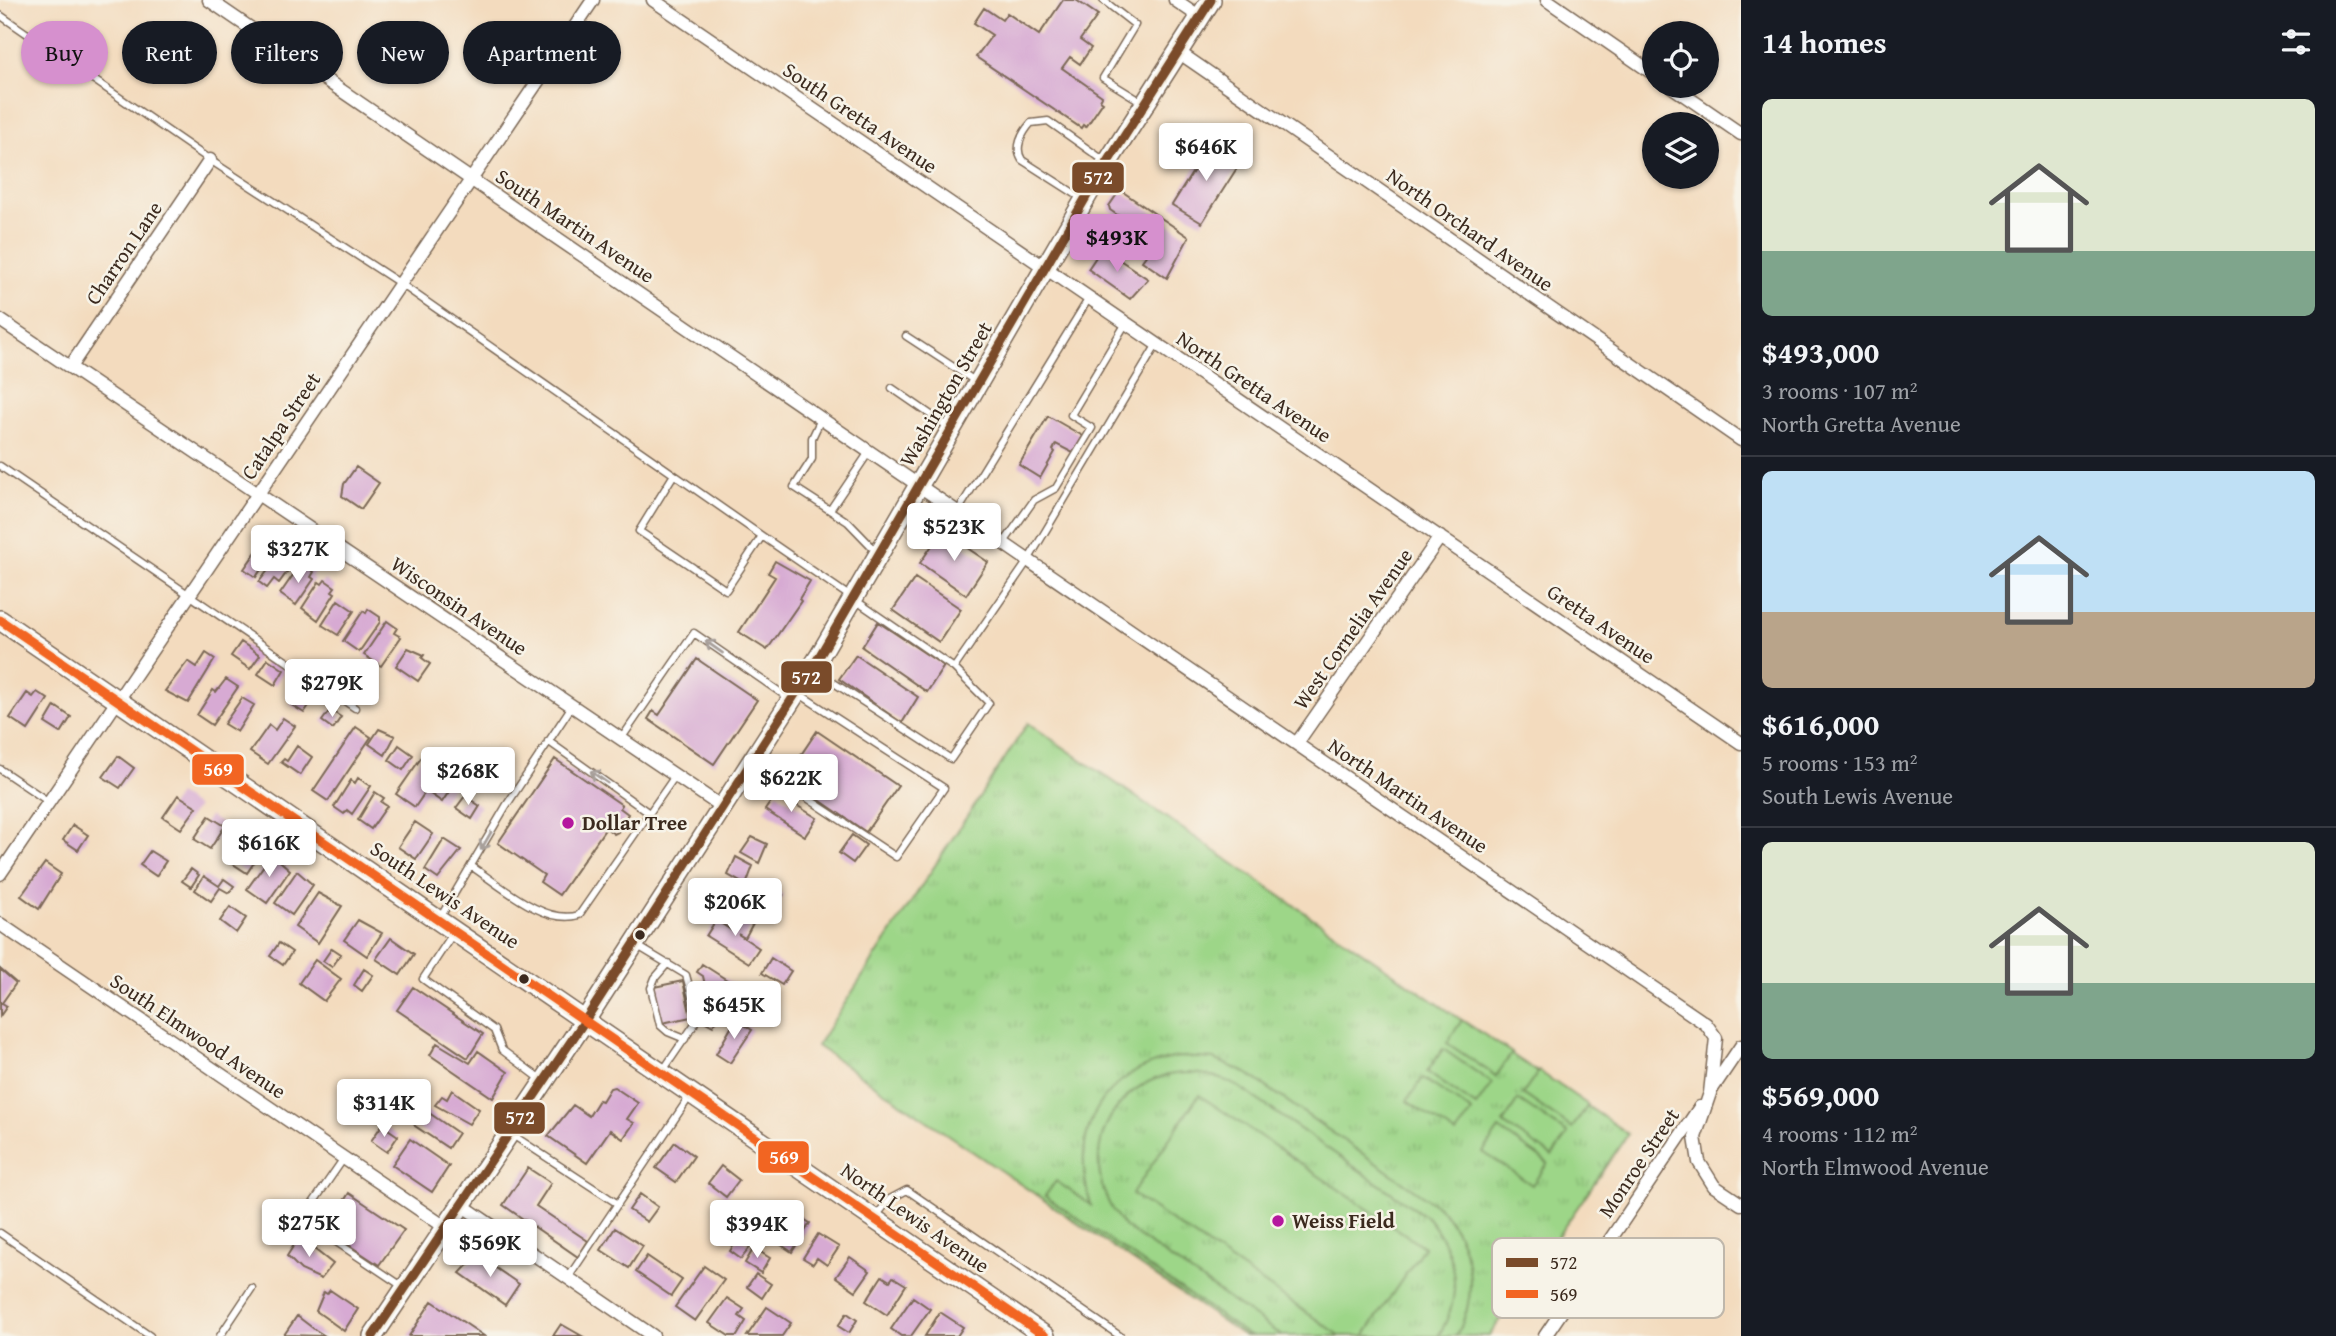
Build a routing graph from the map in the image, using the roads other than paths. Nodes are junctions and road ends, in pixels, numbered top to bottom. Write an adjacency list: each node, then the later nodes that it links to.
1 (209, 0): 17 (street, South Martin Avenue)
2 (593, 0): 17 (street, Catalpa Street)
3 (653, 0): 19 (street, South Gretta Avenue)
4 (1103, 0): 13 (lane)
5 (1175, 0): 9 (street)
6 (1211, 0): 9 (main road, Washington Street)
7 (1547, 0): 11 (street)
8 (0, 15): 15 (lane)
9 (1200, 17): 10 (main road, Washington Street)
10 (1177, 51): 13 (main road, Washington Street); 31 (street, North Orchard Avenue)
11 (1642, 66)
12 (1688, 98): 14 (street)
13 (1144, 104): 16 (main road, Washington Street)
14 (1741, 134)
15 (210, 160): 20 (lane); 26 (street, Charron Lane)
16 (1107, 163): 18 (main road, Washington Street); 18 (lane)
17 (472, 178): 20 (street, Catalpa Street); 29 (street, South Martin Avenue)
18 (1085, 200): 19 (main road, Washington Street)
19 (1045, 268): 21 (street, North Gretta Avenue); 27 (main road, Washington Street)
20 (401, 284): 34 (lane); 36 (street, Catalpa Street)
21 (1089, 298): 23 (street, North Gretta Avenue); 38 (lane)
22 (0, 320): 26 (street, Wisconsin Avenue)
23 (1126, 323): 25 (street, North Gretta Avenue); 41 (lane)
24 (906, 336): 27 (lane)
25 (1157, 344): 40 (street, North Gretta Avenue); 43 (lane)
26 (70, 367): 36 (street, Wisconsin Avenue)
27 (978, 383): 30 (main road, Washington Street)
28 (892, 388): 30 (lane)
29 (822, 417): 32 (street, South Martin Avenue); 37 (lane)
30 (952, 429): 35 (main road, Washington Street)
31 (1741, 440)
32 (870, 450): 35 (street, South Martin Avenue); 37 (lane)
33 (0, 466): 44 (lane)
34 (673, 476): 39 (lane); 39 (lane)
35 (919, 484): 38 (street, North Martin Avenue); 42 (main road, Washington Street)
36 (258, 494): 44 (street, Catalpa Street); 51 (street, Wisconsin Avenue)
37 (830, 510): 42 (lane)
38 (957, 513): 41 (street, North Martin Avenue)
39 (761, 536): 45 (lane)
40 (1440, 537): 55 (street, West Cornelia Avenue); 56 (street, Gretta Avenue)
41 (1003, 544): 43 (street, North Martin Avenue)
42 (879, 554): 45 (main road, Washington Street)
43 (1027, 562): 47 (lane); 55 (street, North Martin Avenue)
44 (189, 596): 50 (street, Catalpa Street); 52 (lane)
45 (854, 597): 47 (lane); 48 (main road, Washington Street)
46 (0, 620): 50 (main road, South Lewis Avenue)
47 (954, 668): 48 (lane)
48 (812, 669): 49 (main road, Washington Street)
49 (794, 696): 53 (lane, one-way to 53); 57 (main road, Washington Street); 57 (lane)
50 (118, 700): 60 (street, Catalpa Street); 66 (main road, South Lewis Avenue)
51 (572, 706): 53 (street, Wisconsin Avenue); 54 (lane)
52 (355, 708)
53 (621, 739): 59 (street, Wisconsin Avenue)
54 (548, 741): 62 (lane, one-way to 54); 63 (lane, one-way to 63)
55 (1297, 743): 75 (street, North Martin Avenue)
56 (1741, 743)
57 (752, 761): 61 (main road, Washington Street)
58 (0, 769): 60 (lane)
59 (675, 776): 61 (street, Wisconsin Avenue); 62 (lane)
60 (49, 802): 64 (street, Catalpa Street)
61 (722, 807): 67 (main road, Washington Street)
62 (649, 813): 63 (lane)
63 (471, 866): 66 (lane)
64 (0, 874)
65 (0, 924): 77 (street, South Elmwood Avenue)
66 (447, 925): 69 (main road, South Lewis Avenue); 73 (lane)
67 (634, 944): 68 (lane); 69 (main road, Washington Street)
68 (668, 963): 70 (lane); 70 (lane)
69 (586, 1019): 72 (main road, North Lewis Avenue); 73 (main road, Washington Street)
70 (685, 1039): 72 (lane)
71 (1741, 1046): 75 (street, Monroe Street)
72 (662, 1072): 74 (main road, North Lewis Avenue)
73 (544, 1081): 76 (main road, Washington Street)
74 (692, 1093): 78 (lane); 81 (main road, North Lewis Avenue)
75 (1710, 1093): 80 (street, North Martin Avenue); 84 (street, Monroe Street)
76 (509, 1132): 78 (lane); 79 (main road, Washington Street)
77 (344, 1158): 82 (street, South Elmwood Avenue); 87 (lane)
78 (618, 1203): 85 (lane)
79 (460, 1204): 82 (main road, Washington Street); 85 (street)
80 (1741, 1204)
81 (874, 1218): 93 (main road, North Lewis Avenue); 94 (lane)
82 (445, 1227): 87 (main road, Washington Street)
83 (0, 1233): 90 (lane)
84 (1612, 1238)
85 (568, 1278): 92 (street)
86 (252, 1287): 91 (lane)
87 (405, 1288): 89 (main road, Washington Street)
88 (1557, 1318): 95 (street, Monroe Street)
89 (379, 1334)
90 (150, 1336)
91 (220, 1336)
92 (653, 1336)
93 (1045, 1336)
94 (1120, 1336)
95 (1545, 1336)

